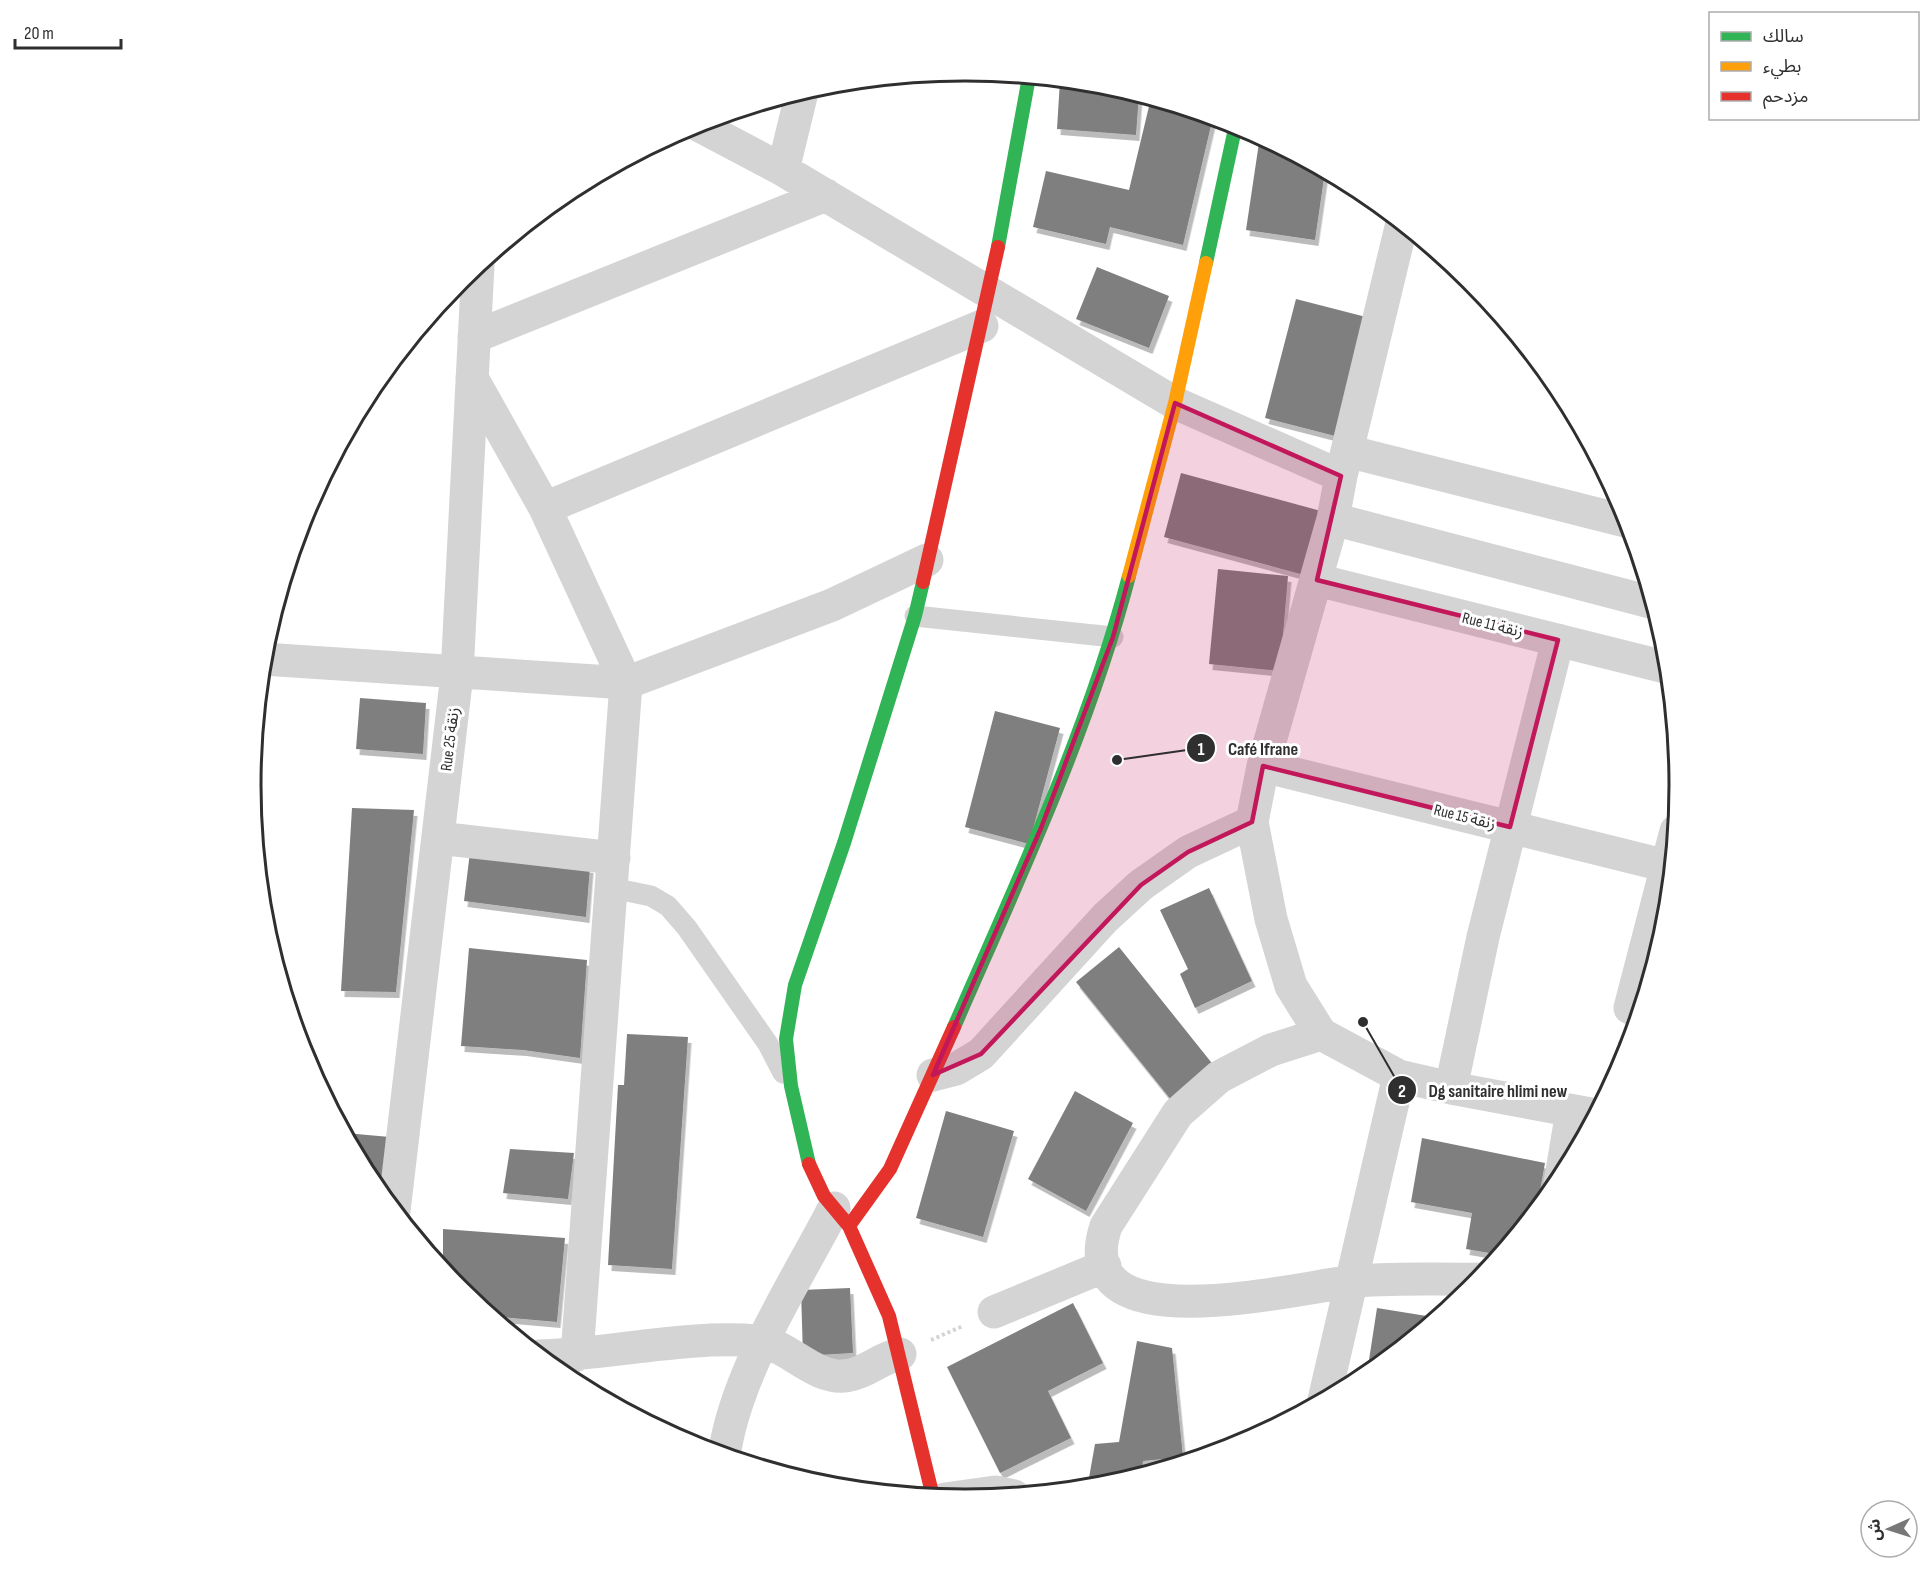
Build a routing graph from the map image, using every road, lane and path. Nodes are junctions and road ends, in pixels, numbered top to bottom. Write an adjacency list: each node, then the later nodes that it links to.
1 (1028, 84): 9 (street)
2 (800, 101): 5 (street)
3 (708, 130): 5 (street)
4 (1234, 134): 13 (street)
5 (783, 170): 6 (street)
6 (826, 195): 9 (street); 11 (street)
7 (1400, 232): 14 (street)
8 (477, 278): 11 (street, Rue 25 زنقة)
9 (990, 291): 10 (street); 13 (street)
10 (982, 326): 15 (street); 18 (street)
11 (474, 337): 12 (street, Rue 25 زنقة)
12 (472, 378): 15 (street); 26 (street, Rue 25 زنقة)
13 (1175, 403): 14 (street); 22 (street)
14 (1344, 463): 16 (street); 17 (street)
15 (545, 508): 27 (street)
16 (1333, 519): 19 (street); 20 (street)
17 (1617, 520)
18 (927, 560): 21 (street); 27 (street)
19 (1317, 580): 23 (street, Rue 11 زنقة); 28 (street)
20 (1645, 601)
21 (915, 616): 22 (lane); 38 (street)
22 (1113, 637): 36 (street)
23 (1558, 640): 25 (street, Rue 11 زنقة); 30 (street)
24 (273, 660): 26 (street)
25 (1659, 665)
26 (457, 674): 27 (street); 31 (street, Rue 25 زنقة)
27 (626, 683): 33 (street)
28 (1263, 766): 29 (street); 30 (street, Rue 15 زنقة)
29 (1252, 822): 34 (street); 36 (street)
30 (1510, 827): 32 (street, Rue 15 زنقة); 39 (street)
31 (438, 838): 33 (street); 41 (street, Rue 25 زنقة)
32 (1665, 866)
33 (613, 873): 38 (lane); 49 (street)
34 (1321, 1034): 37 (street); 43 (street)
35 (1624, 1035): 40 (path)
36 (933, 1075): 42 (street)
37 (1399, 1076): 39 (street); 45 (street)
38 (791, 1086): 42 (street)
39 (1451, 1088): 40 (street)
40 (1591, 1106)
41 (396, 1198)
42 (841, 1217): 47 (street); 48 (street)
43 (1105, 1266): 45 (street); 46 (street)
44 (1468, 1279): 45 (street)
45 (1350, 1282): 51 (street)
46 (994, 1312): 48 (path)
47 (761, 1341): 48 (street); 49 (street); 52 (street)
48 (900, 1354): 53 (street)
49 (577, 1355): 50 (street)
50 (553, 1356)
51 (1326, 1391)
52 (726, 1448)
53 (931, 1489)

